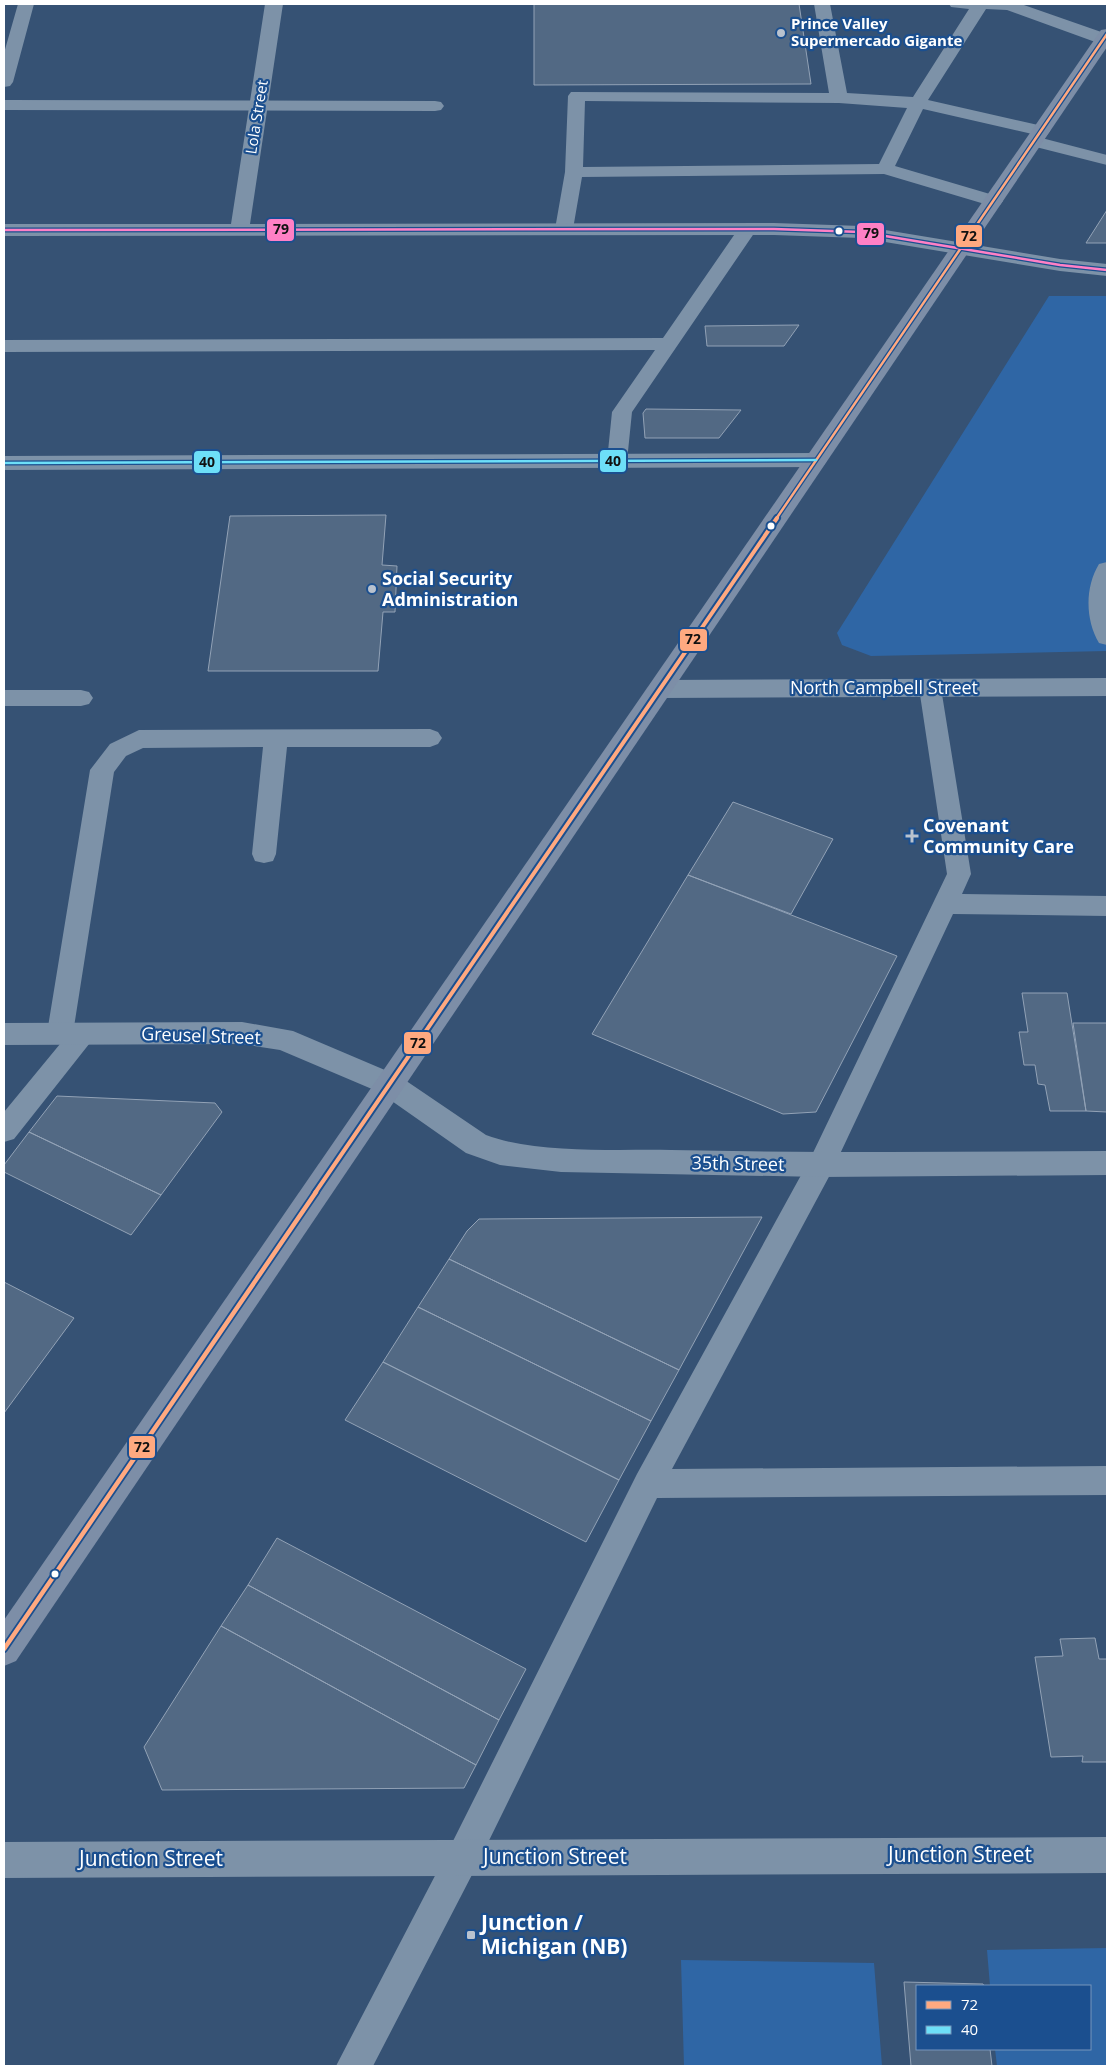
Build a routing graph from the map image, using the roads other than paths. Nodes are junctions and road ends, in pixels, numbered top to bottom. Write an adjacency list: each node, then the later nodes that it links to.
1 (26, 4): 7 (lane)
2 (274, 4): 11 (street, Lola Street)
3 (822, 4): 8 (lane)
4 (957, 4): 5 (lane)
5 (981, 4): 6 (lane); 9 (lane)
6 (1106, 38): 13 (main road)
7 (4, 82)
8 (839, 98): 9 (lane); 16 (lane)
9 (918, 103): 13 (lane); 15 (lane)
10 (4, 105): 11 (lane)
11 (259, 106): 12 (lane); 18 (street, Lola Street)
12 (435, 106)
13 (1038, 136): 14 (lane); 17 (main road)
14 (1107, 160)
15 (884, 169): 16 (lane); 17 (lane)
16 (574, 172): 19 (lane)
17 (994, 201): 22 (main road)
18 (240, 229): 19 (street); 21 (street)
19 (564, 229): 20 (street)
20 (748, 229): 22 (street); 24 (lane)
21 (4, 230)
22 (961, 247): 23 (street); 26 (main road)
23 (1107, 270)
24 (667, 344): 25 (lane); 27 (lane)
25 (4, 346)
26 (816, 460): 27 (street); 34 (main road)
27 (617, 461): 28 (street)
28 (4, 463)
29 (1107, 569): 30 (lane)
30 (1102, 603): 31 (lane)
31 (1107, 637)
32 (1107, 687): 33 (street, North Campbell Street)
33 (930, 688): 34 (street, North Campbell Street); 40 (lane)
34 (660, 689): 44 (main road)
35 (4, 698): 36 (lane)
36 (81, 698)
37 (430, 738): 38 (lane)
38 (276, 739): 39 (lane); 43 (lane)
39 (264, 854)
40 (943, 904): 41 (lane); 47 (lane)
41 (1107, 906)
42 (4, 1034): 43 (street, Greusel Street)
43 (72, 1034): 44 (street, Greusel Street); 45 (lane)
44 (389, 1084): 47 (street, 35th Street); 50 (main road)
45 (4, 1131)
46 (1107, 1162): 47 (street, 35th Street)
47 (821, 1165): 49 (lane)
48 (1107, 1481): 49 (lane)
49 (648, 1484): 52 (lane)
50 (4, 1649)
51 (1107, 1855): 52 (street, Junction Street)
52 (463, 1857): 53 (street, Junction Street); 54 (lane)
53 (4, 1860)
54 (354, 2066)

